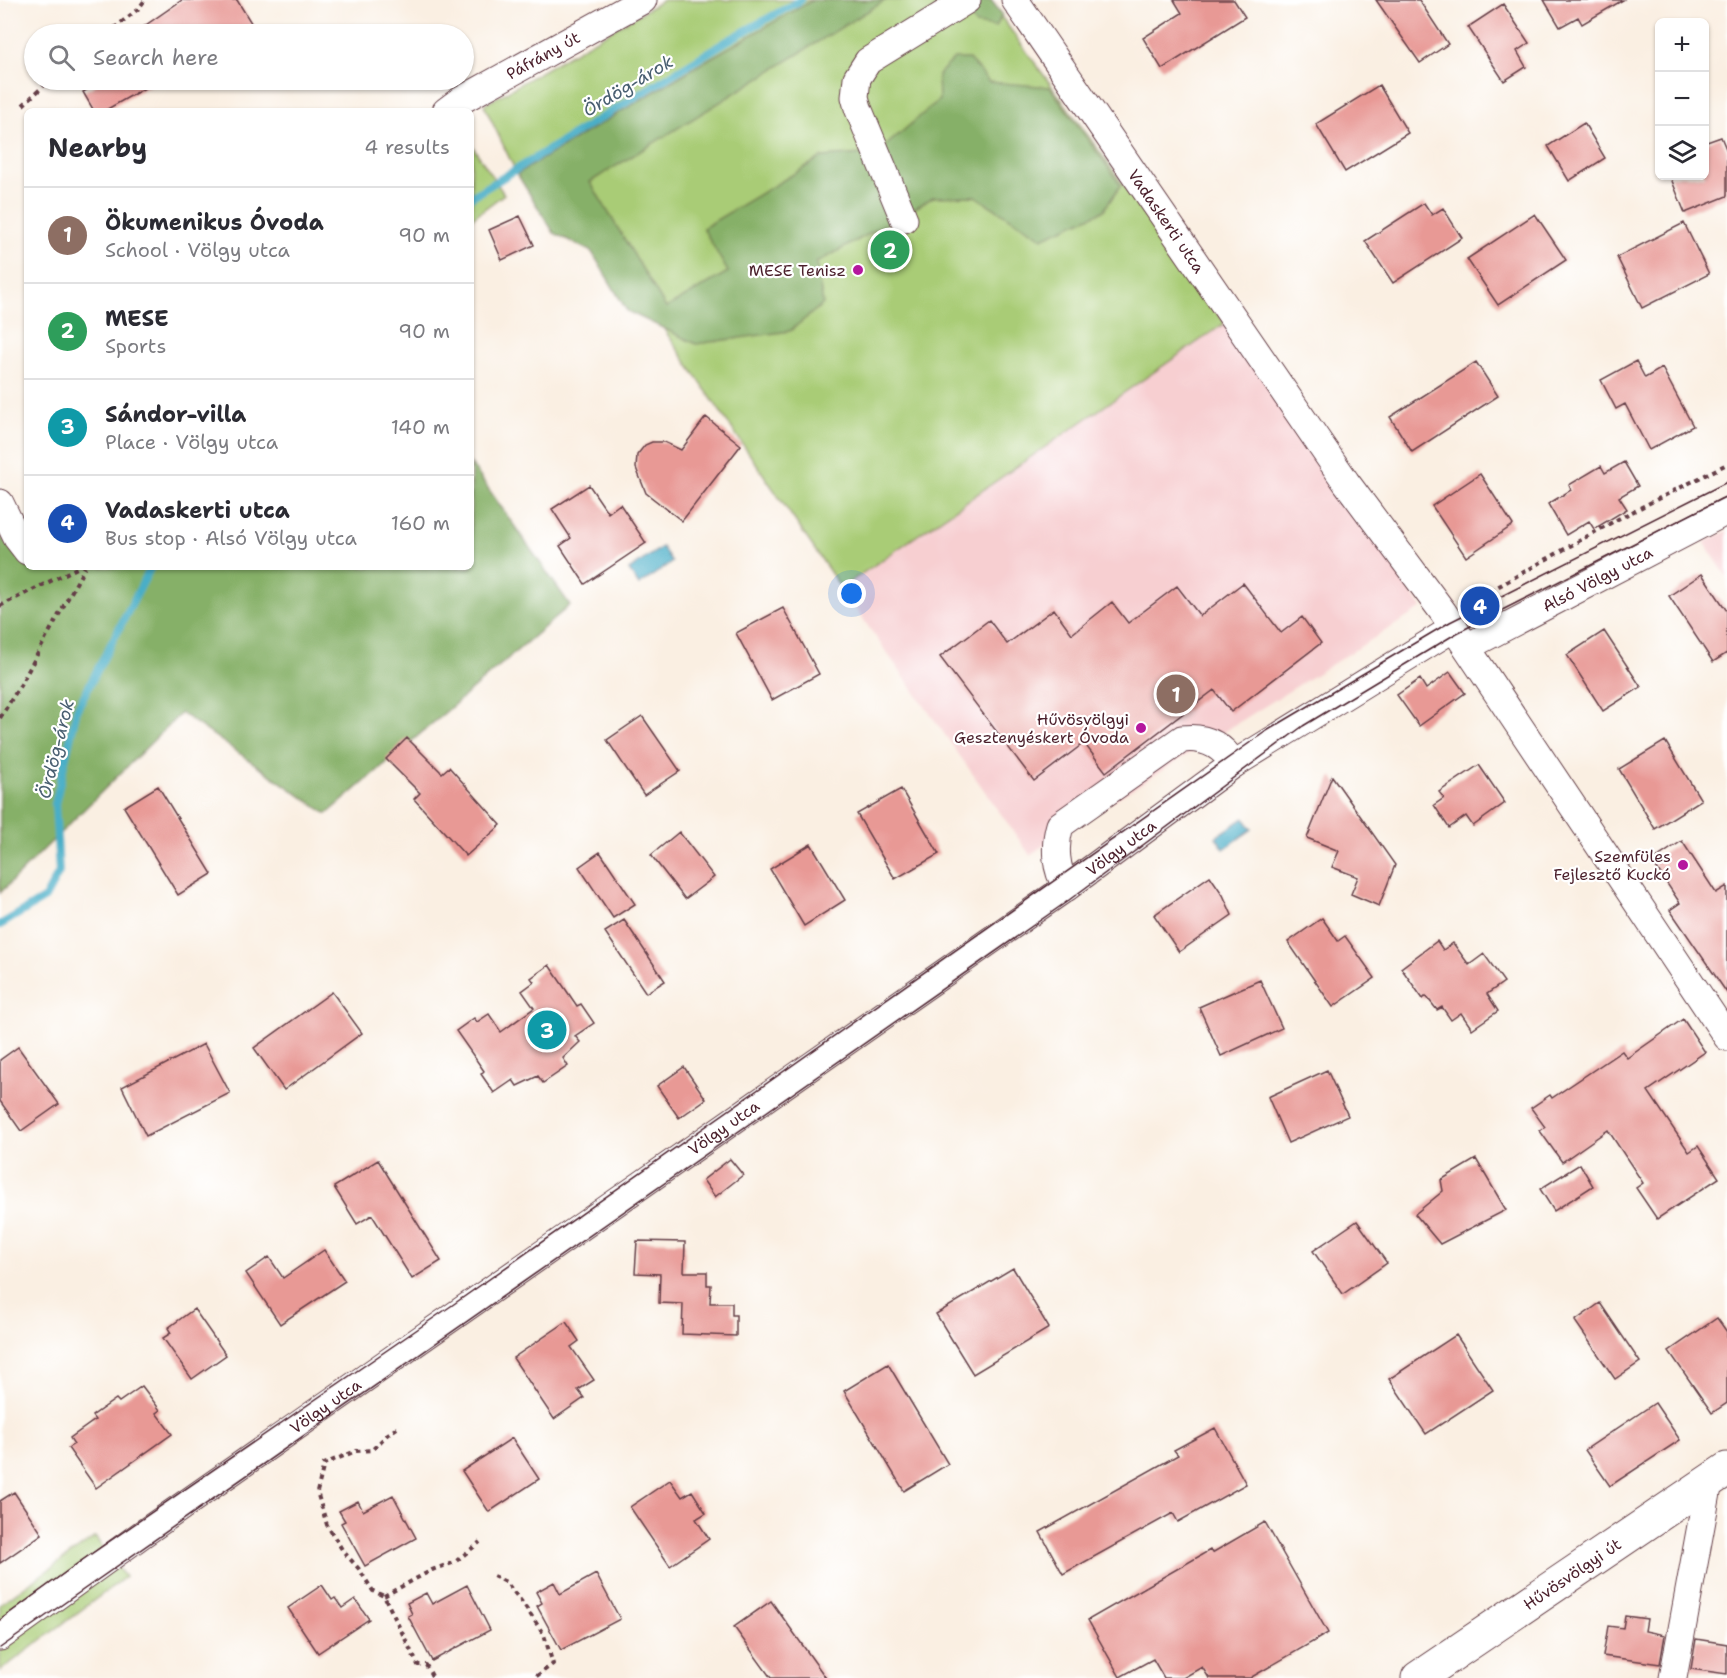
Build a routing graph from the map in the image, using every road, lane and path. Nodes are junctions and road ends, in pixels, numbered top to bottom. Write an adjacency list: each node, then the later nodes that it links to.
1 (145, 0): 5 (path)
2 (643, 0): 8 (street, Páfrány út)
3 (967, 0): 9 (street)
4 (1015, 0): 17 (street, Vadaskerti utca)
5 (119, 24)
6 (39, 90): 7 (path)
7 (23, 105)
8 (450, 108)
9 (904, 219)
10 (1727, 464): 17 (path)
11 (0, 503): 13 (street)
12 (1727, 511): 17 (street, Alsó Völgy utca)
13 (24, 547)
14 (73, 570): 16 (path)
15 (83, 570): 18 (path)
16 (0, 606)
17 (1456, 630): 19 (street, Völgy utca); 21 (street, Vadaskerti utca)
18 (0, 718)
19 (1234, 764): 20 (street, Völgy utca); 20 (street)
20 (1066, 887): 27 (street, Völgy utca)
21 (1727, 1037)
22 (398, 1428): 26 (path)
23 (1718, 1475): 30 (main road, Hűvösvölgyi út); 31 (street)
24 (480, 1542): 26 (path)
25 (493, 1576): 29 (path)
26 (384, 1596): 28 (path)
27 (0, 1636)
28 (433, 1678)
29 (534, 1678)
30 (1418, 1678)
31 (1673, 1678)

